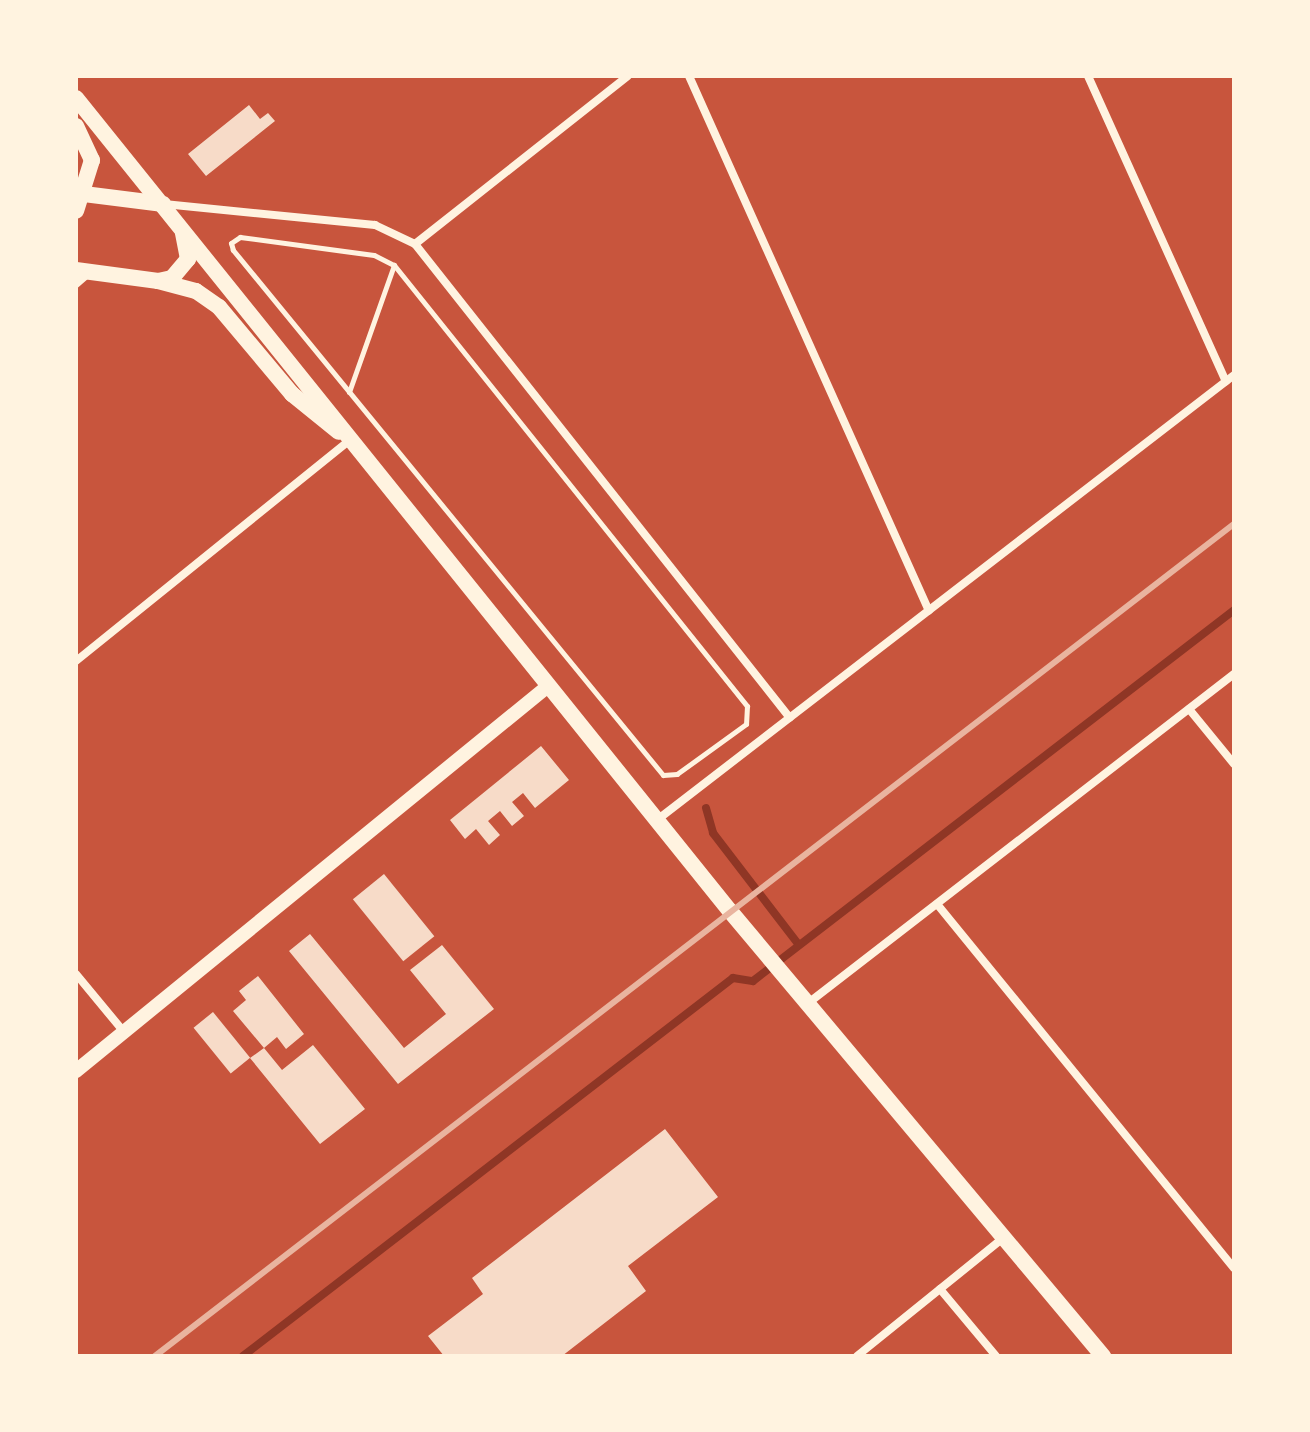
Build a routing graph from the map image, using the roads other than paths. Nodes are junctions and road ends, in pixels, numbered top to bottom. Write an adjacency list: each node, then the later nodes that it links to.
1 (628, 76): 10 (street)
2 (689, 76): 18 (street)
3 (1088, 76): 16 (street)
4 (76, 98): 7 (main road)
5 (76, 126): 6 (main road)
6 (80, 193): 7 (main road); 8 (main road)
7 (163, 204): 9 (main road); 10 (street)
8 (76, 211)
9 (178, 223): 13 (main road); 17 (main road)
10 (415, 244): 23 (street)
11 (76, 262): 12 (main road)
12 (83, 271): 13 (main road); 14 (street)
13 (158, 281): 17 (main road)
14 (76, 284)
15 (1234, 375): 16 (street)
16 (1226, 381): 18 (street)
17 (349, 441): 19 (street); 21 (main road)
18 (929, 611): 23 (street)
19 (76, 661)
20 (1234, 674): 22 (street)
21 (548, 686): 25 (main road); 29 (street)
22 (1189, 709): 24 (street); 26 (street)
23 (790, 718): 25 (street)
24 (1234, 764)
25 (657, 821): 28 (main road)
26 (937, 904): 28 (street); 32 (street)
27 (76, 974): 29 (street)
28 (807, 1004): 31 (main road)
29 (124, 1032): 30 (street)
30 (76, 1071)
31 (1002, 1239): 33 (street); 36 (main road)
32 (1234, 1268)
33 (940, 1289): 34 (street); 35 (street)
34 (857, 1356)
35 (996, 1356)
36 (1103, 1356)

